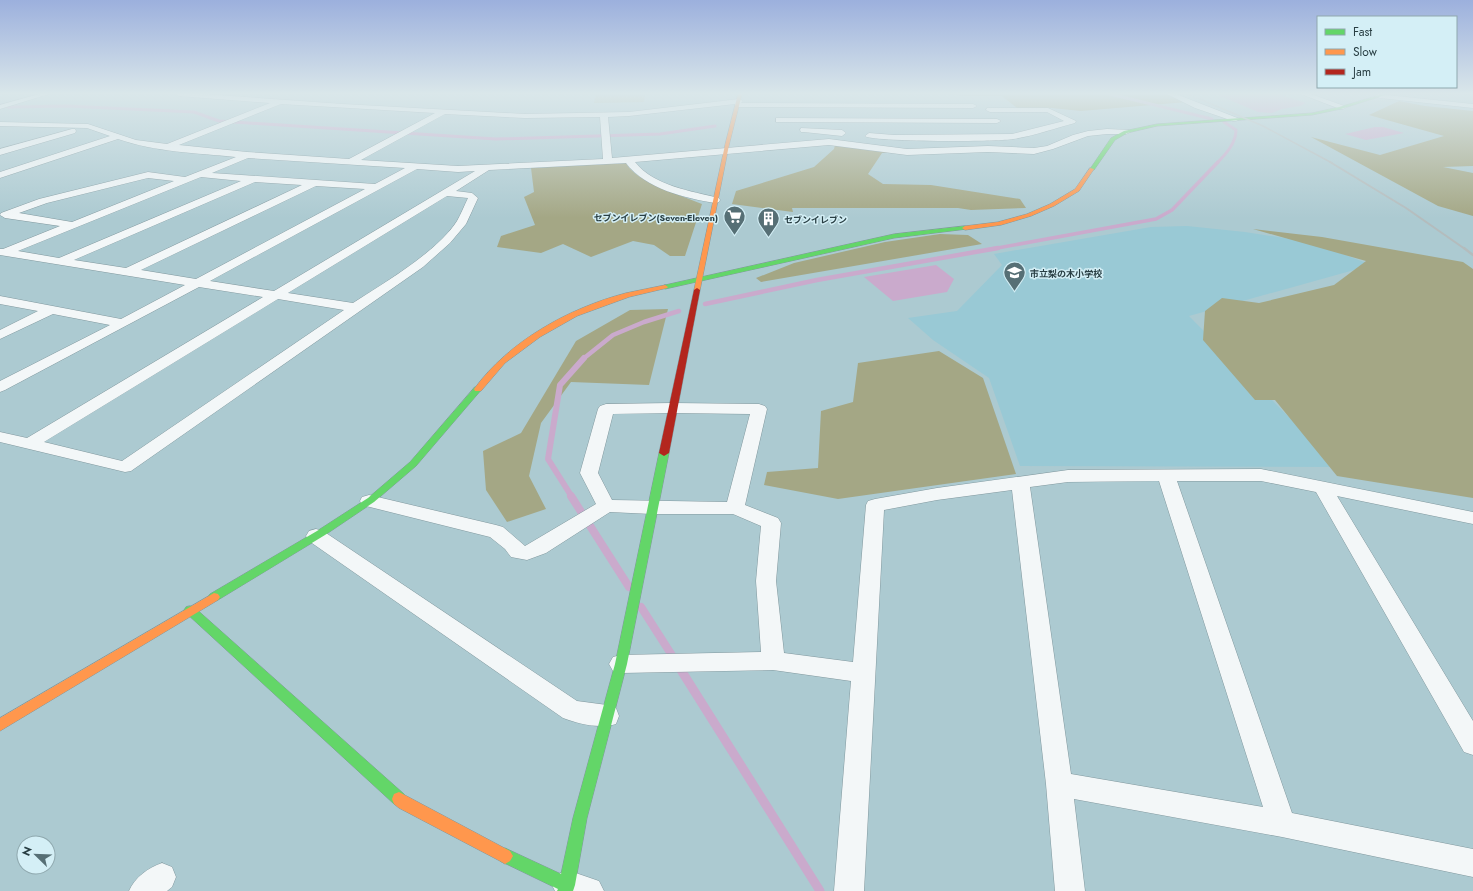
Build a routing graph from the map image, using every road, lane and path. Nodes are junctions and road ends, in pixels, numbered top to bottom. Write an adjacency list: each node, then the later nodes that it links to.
1 (56, 136): 14 (street)
2 (119, 136): 13 (street); 22 (street)
3 (197, 136): 13 (street)
4 (399, 136): 18 (street)
5 (606, 136): 19 (street)
6 (731, 136): 15 (street)
7 (816, 136): 12 (street)
8 (869, 136): 9 (street)
9 (924, 136)
10 (1082, 136): 12 (street)
11 (1119, 136): 35 (street)
12 (830, 142): 15 (street)
13 (168, 147): 16 (street)
14 (0, 152)
15 (726, 152): 17 (street); 29 (street)
16 (247, 155): 18 (street); 23 (street)
17 (629, 160): 19 (street); 29 (street)
18 (352, 161): 20 (street)
19 (608, 161): 21 (street)
20 (416, 166): 21 (street); 27 (street)
21 (486, 168): 28 (street)
22 (0, 174)
23 (199, 174): 24 (street); 25 (street)
24 (255, 178): 26 (street); 33 (street)
25 (186, 180): 30 (street); 31 (street)
26 (314, 183): 27 (street); 34 (street)
27 (375, 187): 36 (street)
28 (445, 193): 37 (street); 39 (street)
29 (715, 200): 35 (street)
30 (3, 214): 31 (street)
31 (74, 225): 32 (street)
32 (2, 253): 33 (street)
33 (62, 261): 34 (street)
34 (128, 272): 36 (street)
35 (699, 280): 44 (street); 50 (street)
36 (198, 283): 37 (street); 41 (street)
37 (276, 296): 39 (street); 46 (street)
38 (0, 300): 40 (street)
39 (357, 308): 46 (street)
40 (51, 310): 41 (street); 42 (street)
41 (123, 323): 43 (street)
42 (0, 335)
43 (0, 387)
44 (672, 408): 51 (street); 52 (street); 53 (street)
45 (0, 436): 46 (street)
46 (31, 443)
47 (1166, 475): 48 (street); 49 (street); 64 (street)
48 (1020, 482): 59 (street); 63 (street)
49 (1322, 487): 54 (street); 62 (street)
50 (369, 501): 51 (street); 55 (street)
51 (606, 506): 52 (street)
52 (652, 508): 53 (street); 58 (street)
53 (735, 508): 57 (street)
54 (1473, 518)
55 (316, 536): 56 (street); 60 (street)
56 (190, 610): 61 (street); 66 (street)
57 (773, 661): 58 (street); 59 (street)
58 (621, 664): 60 (street)
59 (864, 673): 67 (street)
60 (607, 716): 66 (street)
61 (0, 725)
62 (1473, 744)
63 (1059, 784): 64 (street); 68 (street)
64 (1282, 824): 65 (street)
65 (1473, 863)
66 (574, 889)
67 (849, 891)
68 (1070, 891)

